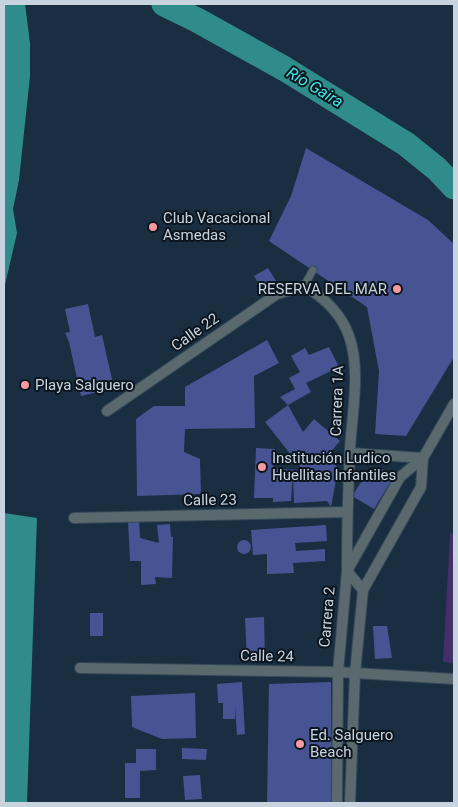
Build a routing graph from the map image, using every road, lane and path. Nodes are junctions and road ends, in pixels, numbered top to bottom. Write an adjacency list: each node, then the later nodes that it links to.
1 (313, 270): 2 (lane)
2 (304, 286): 4 (street, Calle 22); 5 (street, Carrera 1A)
3 (454, 404): 6 (street, Carrera 2)
4 (108, 411)
5 (350, 453): 6 (street); 7 (street, Carrera 1A)
6 (422, 458): 9 (street, Carrera 2); 10 (street, Carrera 2)
7 (346, 512): 8 (street, Calle 23); 9 (street, Carrera 1A)
8 (74, 518)
9 (347, 571): 10 (street); 12 (street, Carrera 2)
10 (363, 590): 13 (street, Carrera 2)
11 (80, 668): 12 (street, Calle 24)
12 (338, 672): 13 (street, Calle 24); 15 (street, Carrera 2)
13 (355, 672): 14 (street, Calle 24); 16 (street, Carrera 2)
14 (454, 679)
15 (337, 803)
16 (350, 803)

